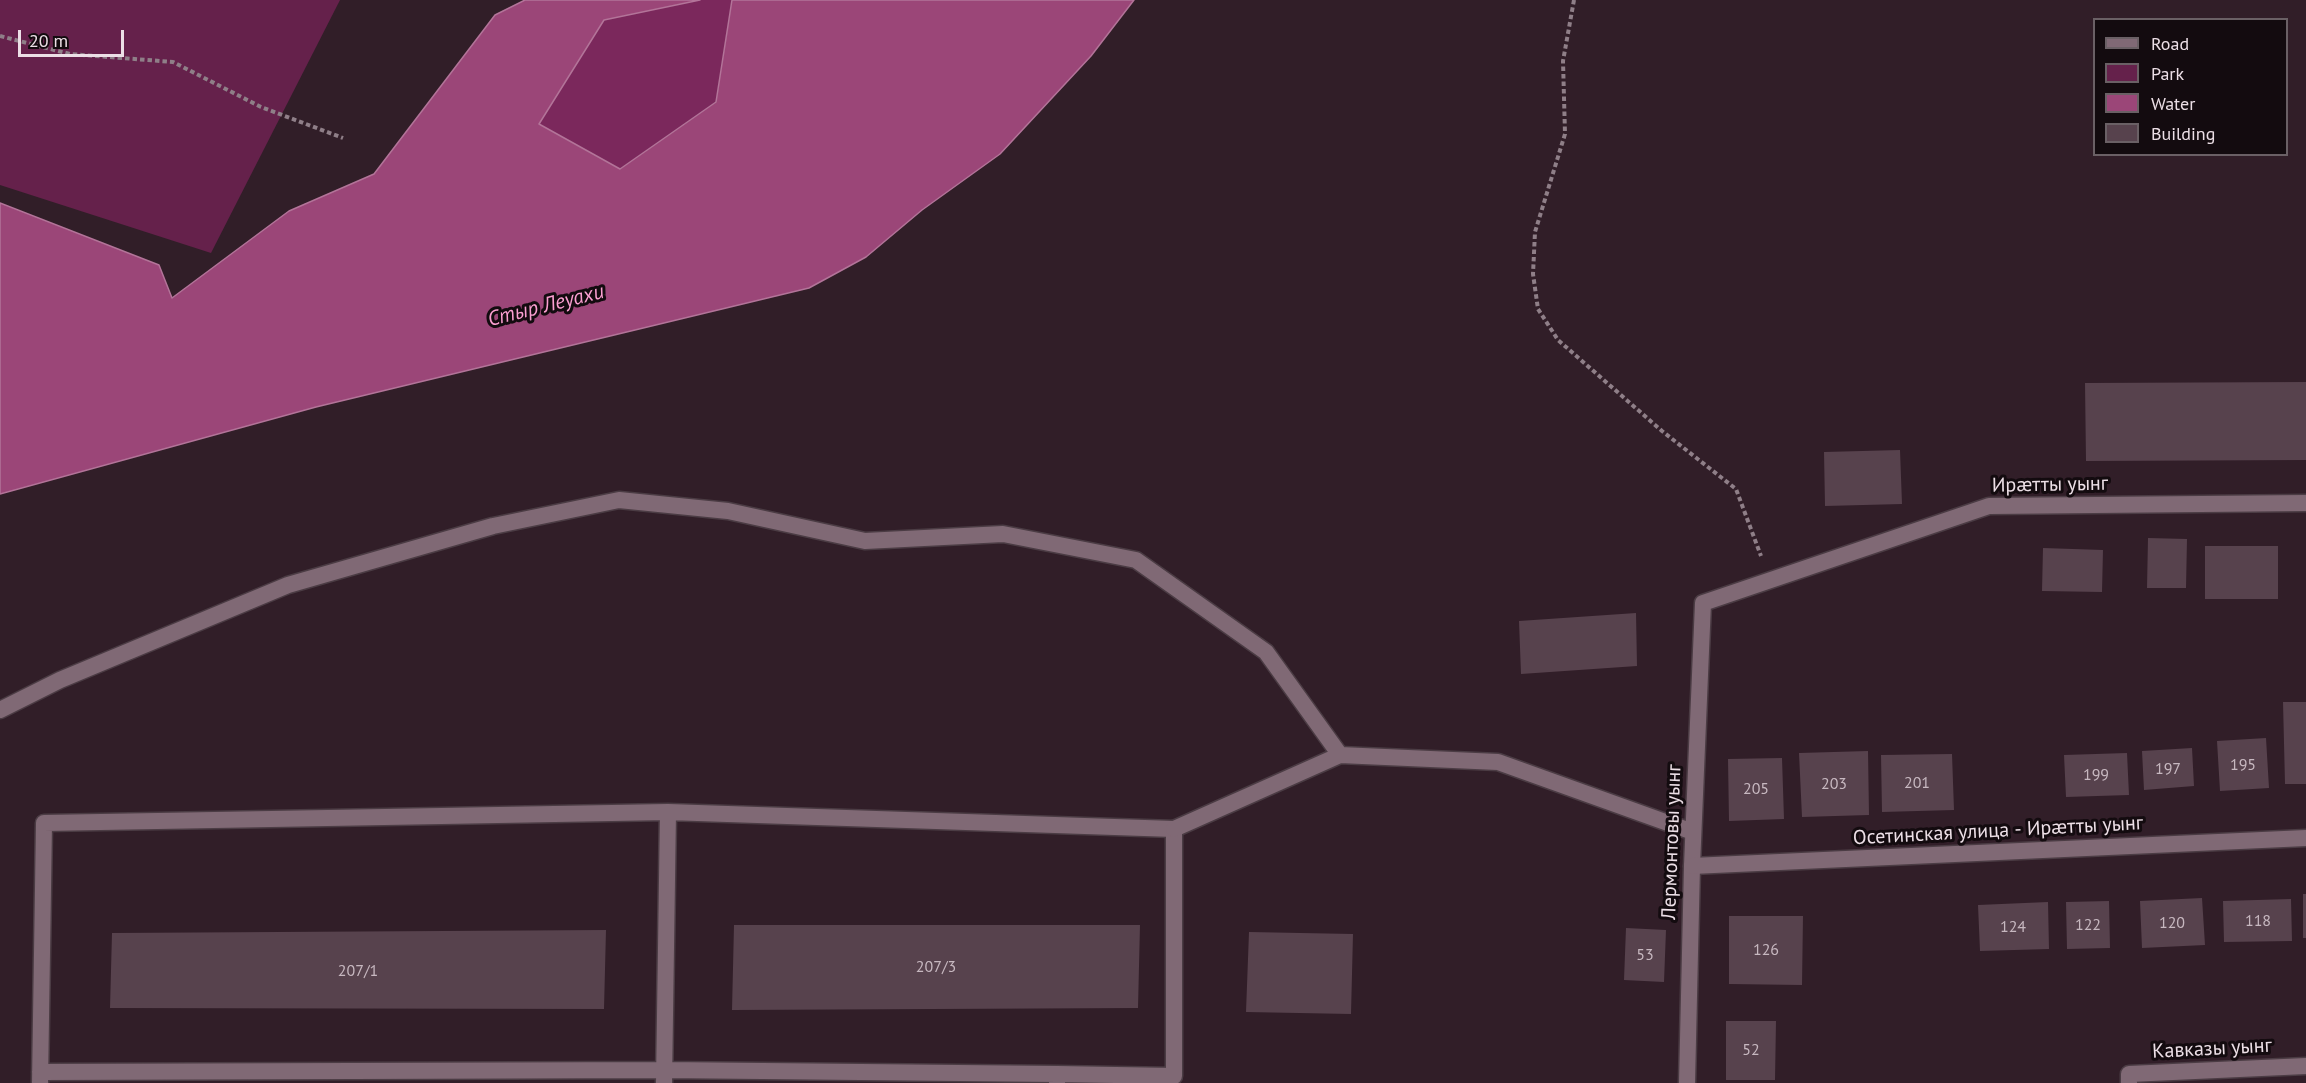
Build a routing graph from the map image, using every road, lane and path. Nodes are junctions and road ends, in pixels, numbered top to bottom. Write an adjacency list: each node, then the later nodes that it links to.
1 (1574, 0): 5 (path)
2 (0, 36): 3 (path)
3 (343, 138)
4 (2306, 503): 5 (street, Ирæтты уынг)
5 (1770, 581): 6 (street, Ирæтты уынг)
6 (1703, 603): 11 (street, Лермонтовы уынг)
7 (0, 710): 8 (street)
8 (1340, 755): 10 (street); 11 (street)
9 (668, 812): 10 (street); 15 (street); 16 (street)
10 (1174, 829): 17 (street)
11 (1693, 832): 13 (street, Лермонтовы уынг)
12 (2306, 838): 13 (street, Осетинская улица - Ирæтты уынг)
13 (1692, 866): 18 (street, Лермонтовы уынг)
14 (2306, 1066): 19 (street, Кавказы уынг)
15 (664, 1076): 16 (street); 17 (street)
16 (40, 1077)
17 (1057, 1079)
18 (1687, 1083)
19 (2129, 1083)

